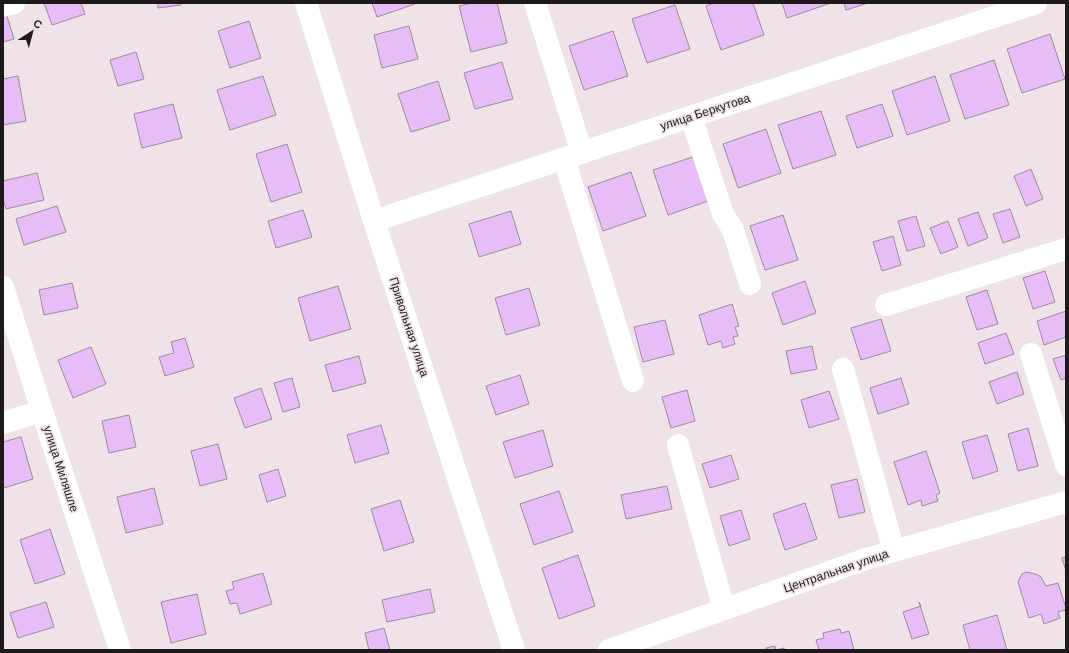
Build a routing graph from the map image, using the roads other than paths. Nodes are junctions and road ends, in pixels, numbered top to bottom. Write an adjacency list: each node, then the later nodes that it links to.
1 (14, 3): 5 (street)
2 (306, 3): 8 (street, Привольная улица)
3 (535, 3): 7 (street)
4 (1036, 3): 6 (street, улица Беркутова)
5 (3, 6)
6 (691, 117): 7 (street, улица Беркутова); 10 (street)
7 (573, 156): 8 (street, улица Беркутова); 15 (street)
8 (374, 221): 24 (street, Привольная улица)
9 (1066, 248): 12 (street)
10 (750, 284)
11 (3, 287): 16 (street, улица Миляшле)
12 (886, 305)
13 (1032, 354): 19 (street)
14 (843, 369): 21 (street)
15 (633, 381)
16 (42, 411): 17 (street); 23 (street, улица Миляшле)
17 (3, 423)
18 (678, 445): 22 (street)
19 (1066, 464)
20 (1066, 502): 21 (street, Центральная улица)
21 (894, 551): 22 (street, Центральная улица)
22 (724, 609): 25 (street, Центральная улица)
23 (120, 650)
24 (514, 650)
25 (609, 650)

